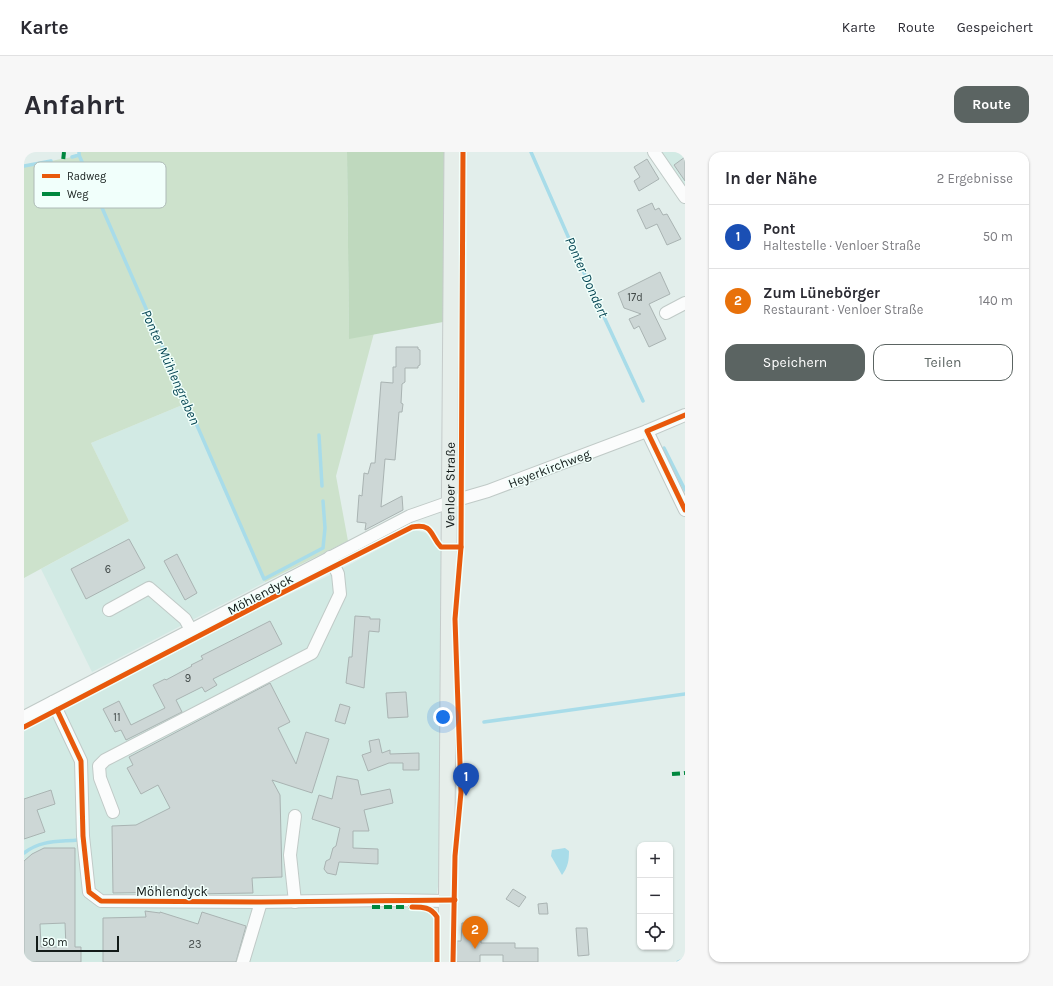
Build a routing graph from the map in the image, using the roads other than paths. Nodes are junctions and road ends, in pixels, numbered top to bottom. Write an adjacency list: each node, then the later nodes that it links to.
1 (452, 152): 8 (main road, Venloer Straße)
2 (654, 152): 3 (street)
3 (685, 197)
4 (685, 304): 5 (street)
5 (666, 313)
6 (685, 415): 7 (street, Heyerkirchweg)
7 (648, 431): 8 (street, Heyerkirchweg); 9 (street)
8 (450, 502): 10 (street, Möhlendyck); 17 (main road, Venloer Straße)
9 (685, 510)
10 (330, 557): 12 (street, Möhlendyck); 15 (street)
11 (109, 610): 12 (street)
12 (191, 630): 13 (street, Möhlendyck)
13 (53, 702): 14 (street, Möhlendyck); 18 (street, Möhlendyck)
14 (24, 717)
15 (113, 812)
16 (295, 816): 19 (street)
17 (446, 901): 19 (street, Möhlendyck); 21 (main road, Venloer Straße)
18 (261, 902): 19 (street, Möhlendyck); 20 (street)
19 (295, 902)
20 (243, 962)
21 (446, 962)

